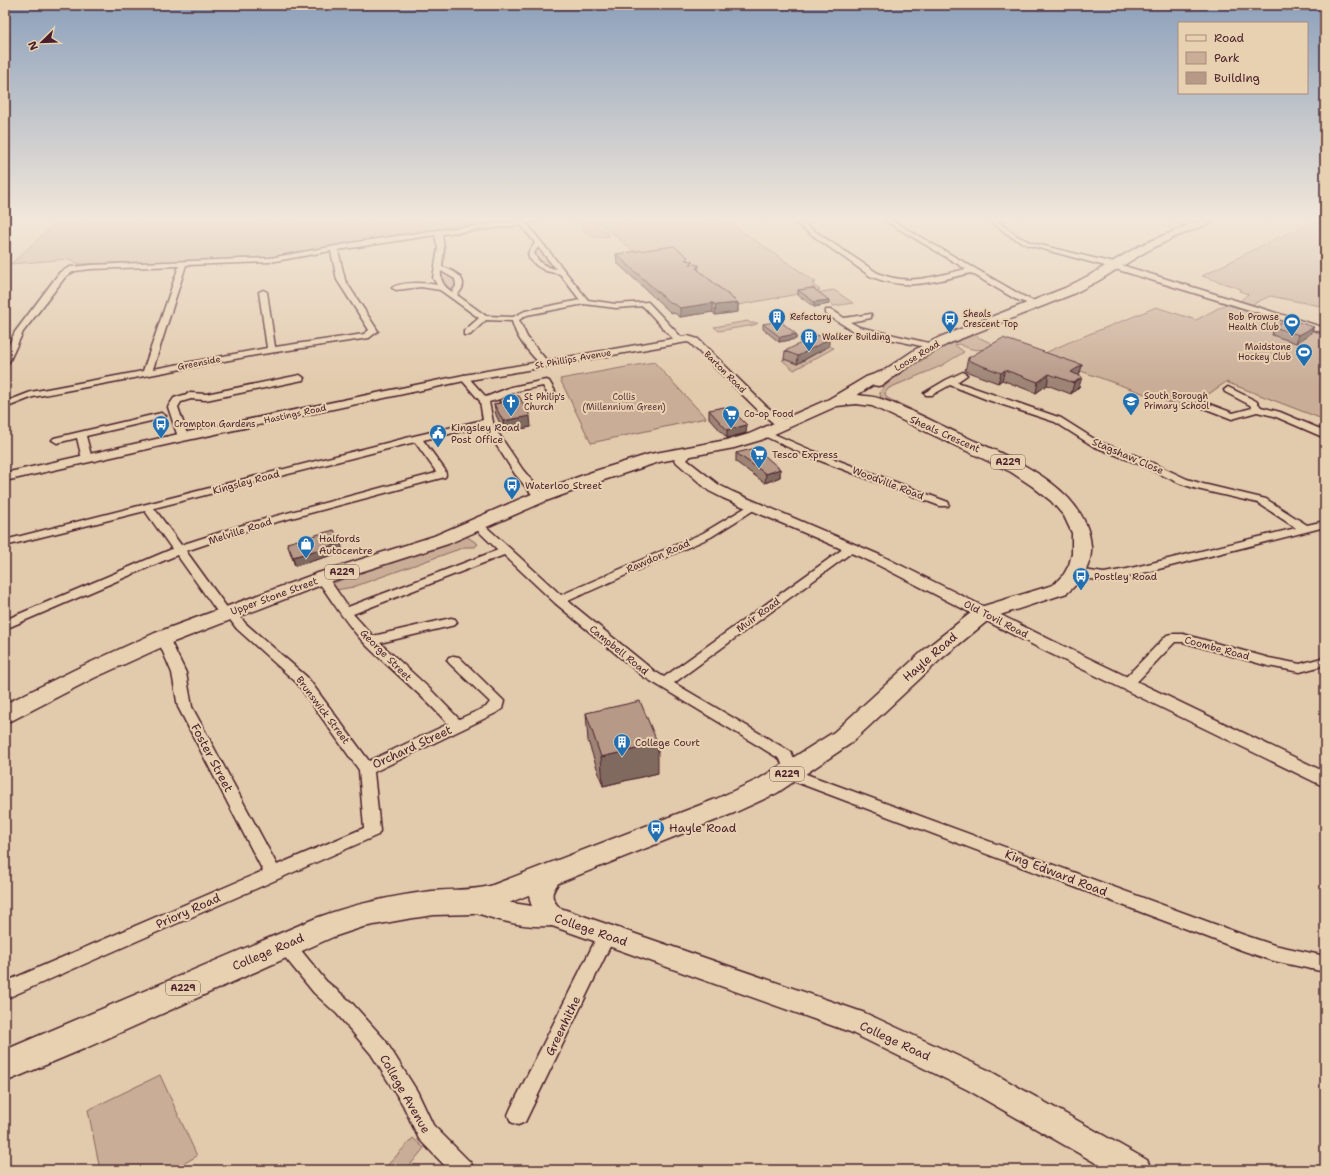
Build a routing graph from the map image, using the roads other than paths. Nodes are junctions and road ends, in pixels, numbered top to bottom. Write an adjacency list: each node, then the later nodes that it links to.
1 (62, 275): 30 (street)
2 (179, 275): 32 (street)
3 (340, 275): 29 (street, Greenside)
4 (437, 275): 12 (street)
5 (455, 275): 17 (street)
6 (565, 275): 18 (street)
7 (875, 275): 8 (street)
8 (951, 275)
9 (981, 275): 19 (street)
10 (1098, 275): 19 (highway, Loose Road / A229)
11 (1144, 275): 25 (street)
12 (437, 278): 13 (street); 15 (street)
13 (421, 285): 14 (street); 15 (street)
14 (396, 288)
15 (442, 288): 17 (street)
16 (263, 292): 29 (street)
17 (452, 296): 22 (street)
18 (584, 302): 23 (street); 27 (street)
19 (1035, 304): 28 (highway, Loose Road / A229)
20 (829, 312): 24 (street)
21 (868, 316): 24 (street)
22 (484, 318): 23 (street); 26 (street)
23 (515, 319): 31 (street)
24 (842, 321): 28 (street)
25 (1325, 331)
26 (467, 333)
27 (679, 340): 31 (street, St Phillips Avenue); 49 (street, Barton Road)
28 (930, 346): 33 (highway, Loose Road / A229)
29 (271, 349): 32 (street, Greenside)
30 (5, 362)
31 (545, 364): 35 (street, St Phillips Avenue)
32 (147, 373): 42 (street, Greenside)
33 (887, 374): 44 (highway, Loose Road / A229); 45 (highway, Loose Road / A229)
34 (963, 375): 37 (street)
35 (466, 377): 43 (street); 57 (street, Hastings Road)
36 (300, 378): 57 (street)
37 (949, 382): 40 (street); 69 (street, Stagshaw Close)
38 (1228, 390): 48 (street)
39 (550, 391): 43 (street)
40 (929, 393)
41 (6, 394): 42 (street, Greenside)
42 (31, 395): 46 (street, Greenside)
43 (484, 400): 52 (street)
44 (834, 402): 45 (highway, Sheals Crescent / A229); 51 (highway, Loose Road / A229)
45 (876, 402): 74 (highway, Sheals Crescent / A229)
46 (5, 405)
47 (1204, 405): 48 (street)
48 (1258, 409): 56 (street)
49 (768, 412): 51 (street); 53 (street, Barton Road)
50 (161, 416): 55 (street)
51 (802, 417): 53 (highway, Loose Road / A229)
52 (487, 422): 58 (street, Kingsley Road); 63 (street)
53 (783, 425): 54 (highway, Loose Road / A229)
54 (765, 433): 60 (highway, Loose Road / A229); 64 (street, Woodville Road)
55 (81, 434): 59 (street); 61 (street)
56 (1325, 435)
57 (183, 437): 61 (street, Hastings Road)
58 (417, 438): 66 (street, Kingsley Road); 72 (street, Melville Road)
59 (57, 440)
60 (688, 452): 63 (highway, Upper Stone Street / A229); 65 (street, Old Tovil Road)
61 (87, 459): 62 (street, Hastings Road)
62 (5, 477)
63 (540, 497): 67 (highway, Upper Stone Street / A229)
64 (944, 504)
65 (753, 506): 71 (street, Old Tovil Road); 76 (street, Rawdon Road)
66 (148, 507): 70 (street, Kingsley Road); 72 (street, Brunswick Street)
67 (477, 524): 73 (street, Campbell Road); 75 (highway, Upper Stone Street / A229)
68 (1325, 524): 69 (street)
69 (1306, 529): 74 (street)
70 (5, 543)
71 (851, 548): 79 (street, Old Tovil Road); 86 (street, Muir Road)
72 (179, 550): 78 (street, Brunswick Street); 81 (street, Melville Road)
73 (505, 551): 76 (street, Campbell Road); 77 (street)
74 (1076, 573): 79 (highway, A229)
75 (322, 578): 77 (street, George Street); 78 (highway, Upper Stone Street / A229)
76 (558, 600): 86 (street, Campbell Road)
77 (346, 612): 83 (street, George Street)
78 (228, 613): 82 (highway, Upper Stone Street / A229); 90 (street, Brunswick Street)
79 (984, 613): 87 (street, Old Tovil Road); 91 (highway, Hayle Road / A229)
80 (451, 622): 83 (street)
81 (5, 626)
82 (163, 638): 88 (highway, Upper Stone Street / A229); 93 (street, Foster Street)
83 (370, 641): 89 (street, George Street)
84 (454, 660): 89 (street, Orchard Street)
85 (1325, 661): 87 (street, Coombe Road)
86 (665, 683): 91 (street, Campbell Road)
87 (1127, 684): 92 (street, Old Tovil Road)
88 (6, 713)
89 (457, 726): 90 (street, Orchard Street)
90 (366, 769): 93 (street, Priory Road)
91 (792, 771): 94 (highway, Hayle Road / A229); 99 (street, King Edward Road)
92 (1325, 780)
93 (273, 874): 100 (street, Priory Road)
94 (552, 874): 95 (highway, Hayle Road / A229); 96 (main road)
95 (473, 902): 96 (main road, College Road); 98 (highway, College Road / A229)
96 (552, 916): 97 (main road, College Road)
97 (606, 936): 102 (street, Greenhithe); 104 (main road, College Road)
98 (285, 944): 101 (highway, College Road / A229); 103 (street, College Avenue)
99 (1325, 964)
100 (5, 991)
101 (5, 1066)
102 (518, 1116)
103 (464, 1170)
104 (1137, 1170)

